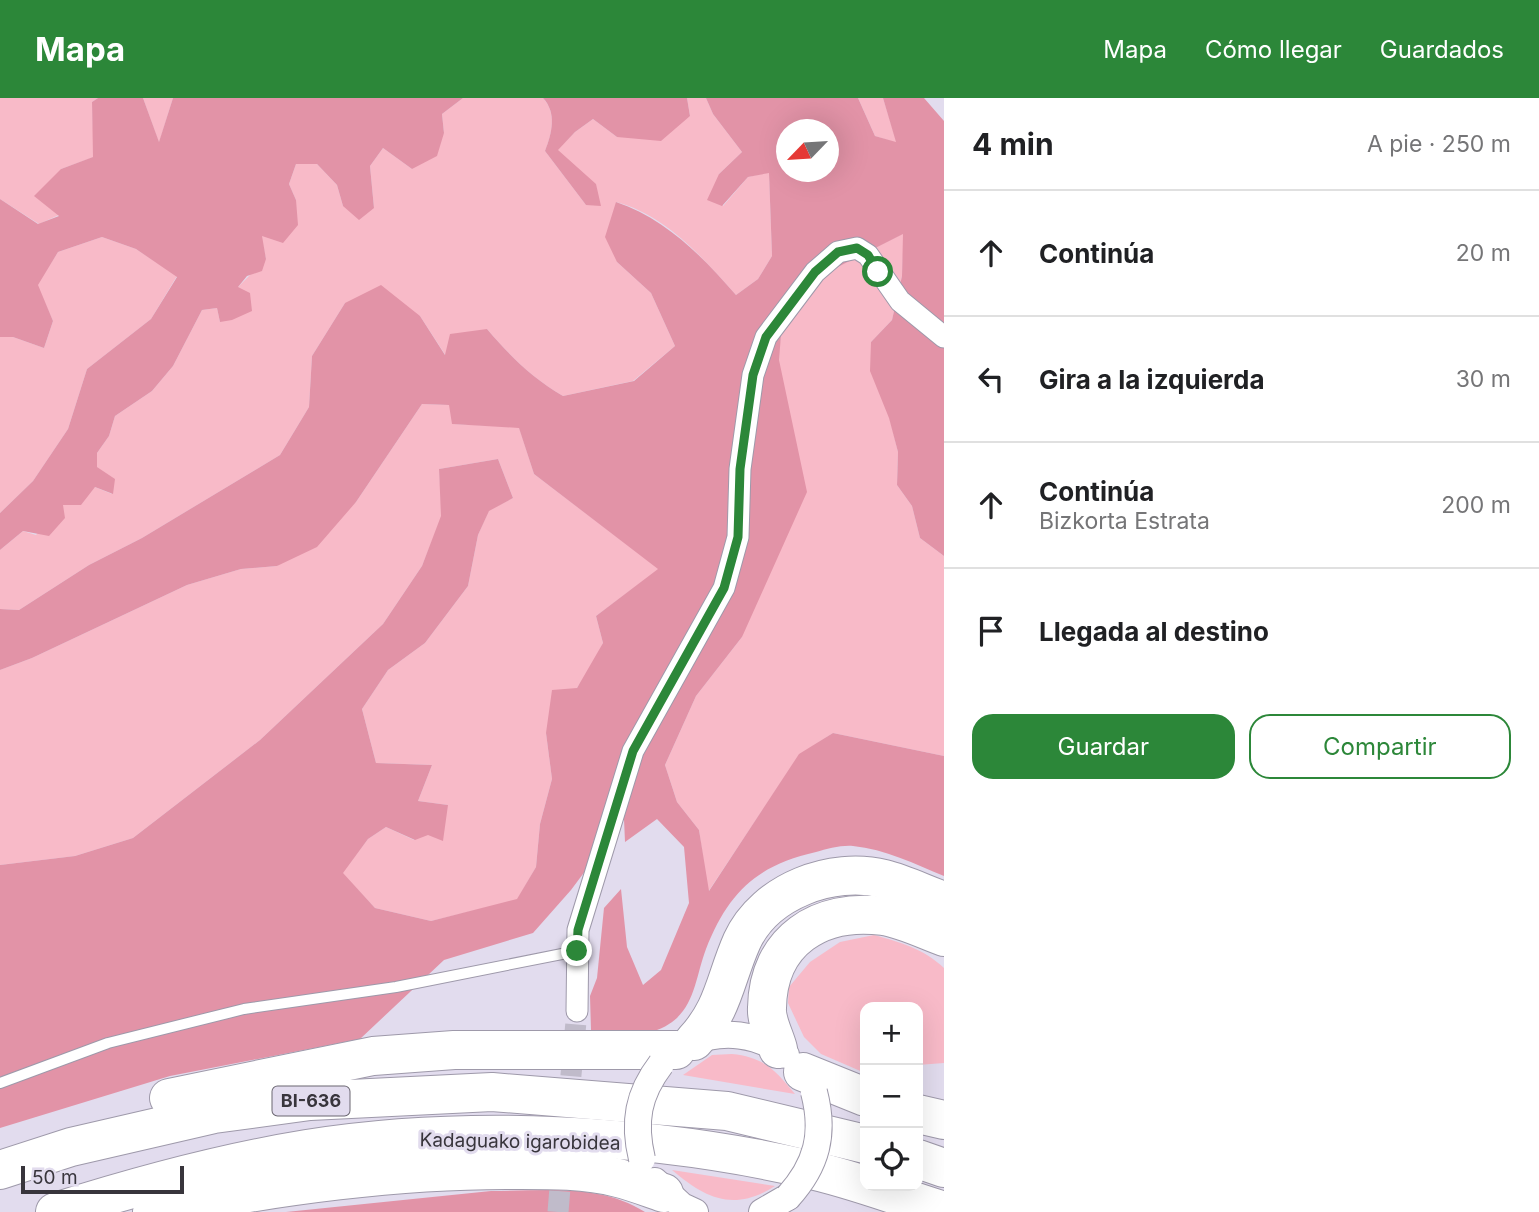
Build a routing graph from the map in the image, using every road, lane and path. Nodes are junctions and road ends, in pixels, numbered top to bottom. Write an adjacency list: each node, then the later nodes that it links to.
1 (944, 337): 4 (street)
2 (944, 901): 6 (highway)
3 (944, 937): 7 (highway)
4 (577, 951): 5 (street); 8 (lane)
5 (577, 1011)
6 (677, 1052): 7 (street); 13 (highway); 17 (street, bridge)
7 (798, 1071): 9 (highway); 21 (street, bridge)
8 (0, 1083)
9 (860, 1095)
10 (923, 1115): 11 (highway)
11 (944, 1120)
12 (860, 1143): 16 (highway, BI-636)
13 (0, 1147)
14 (923, 1161): 15 (highway)
15 (944, 1168)
16 (0, 1170)
17 (680, 1202): 20 (highway)
18 (944, 1211): 19 (highway, Kadaguako igarobidea / BI-636)
19 (55, 1212)
20 (152, 1212)
21 (762, 1212)

